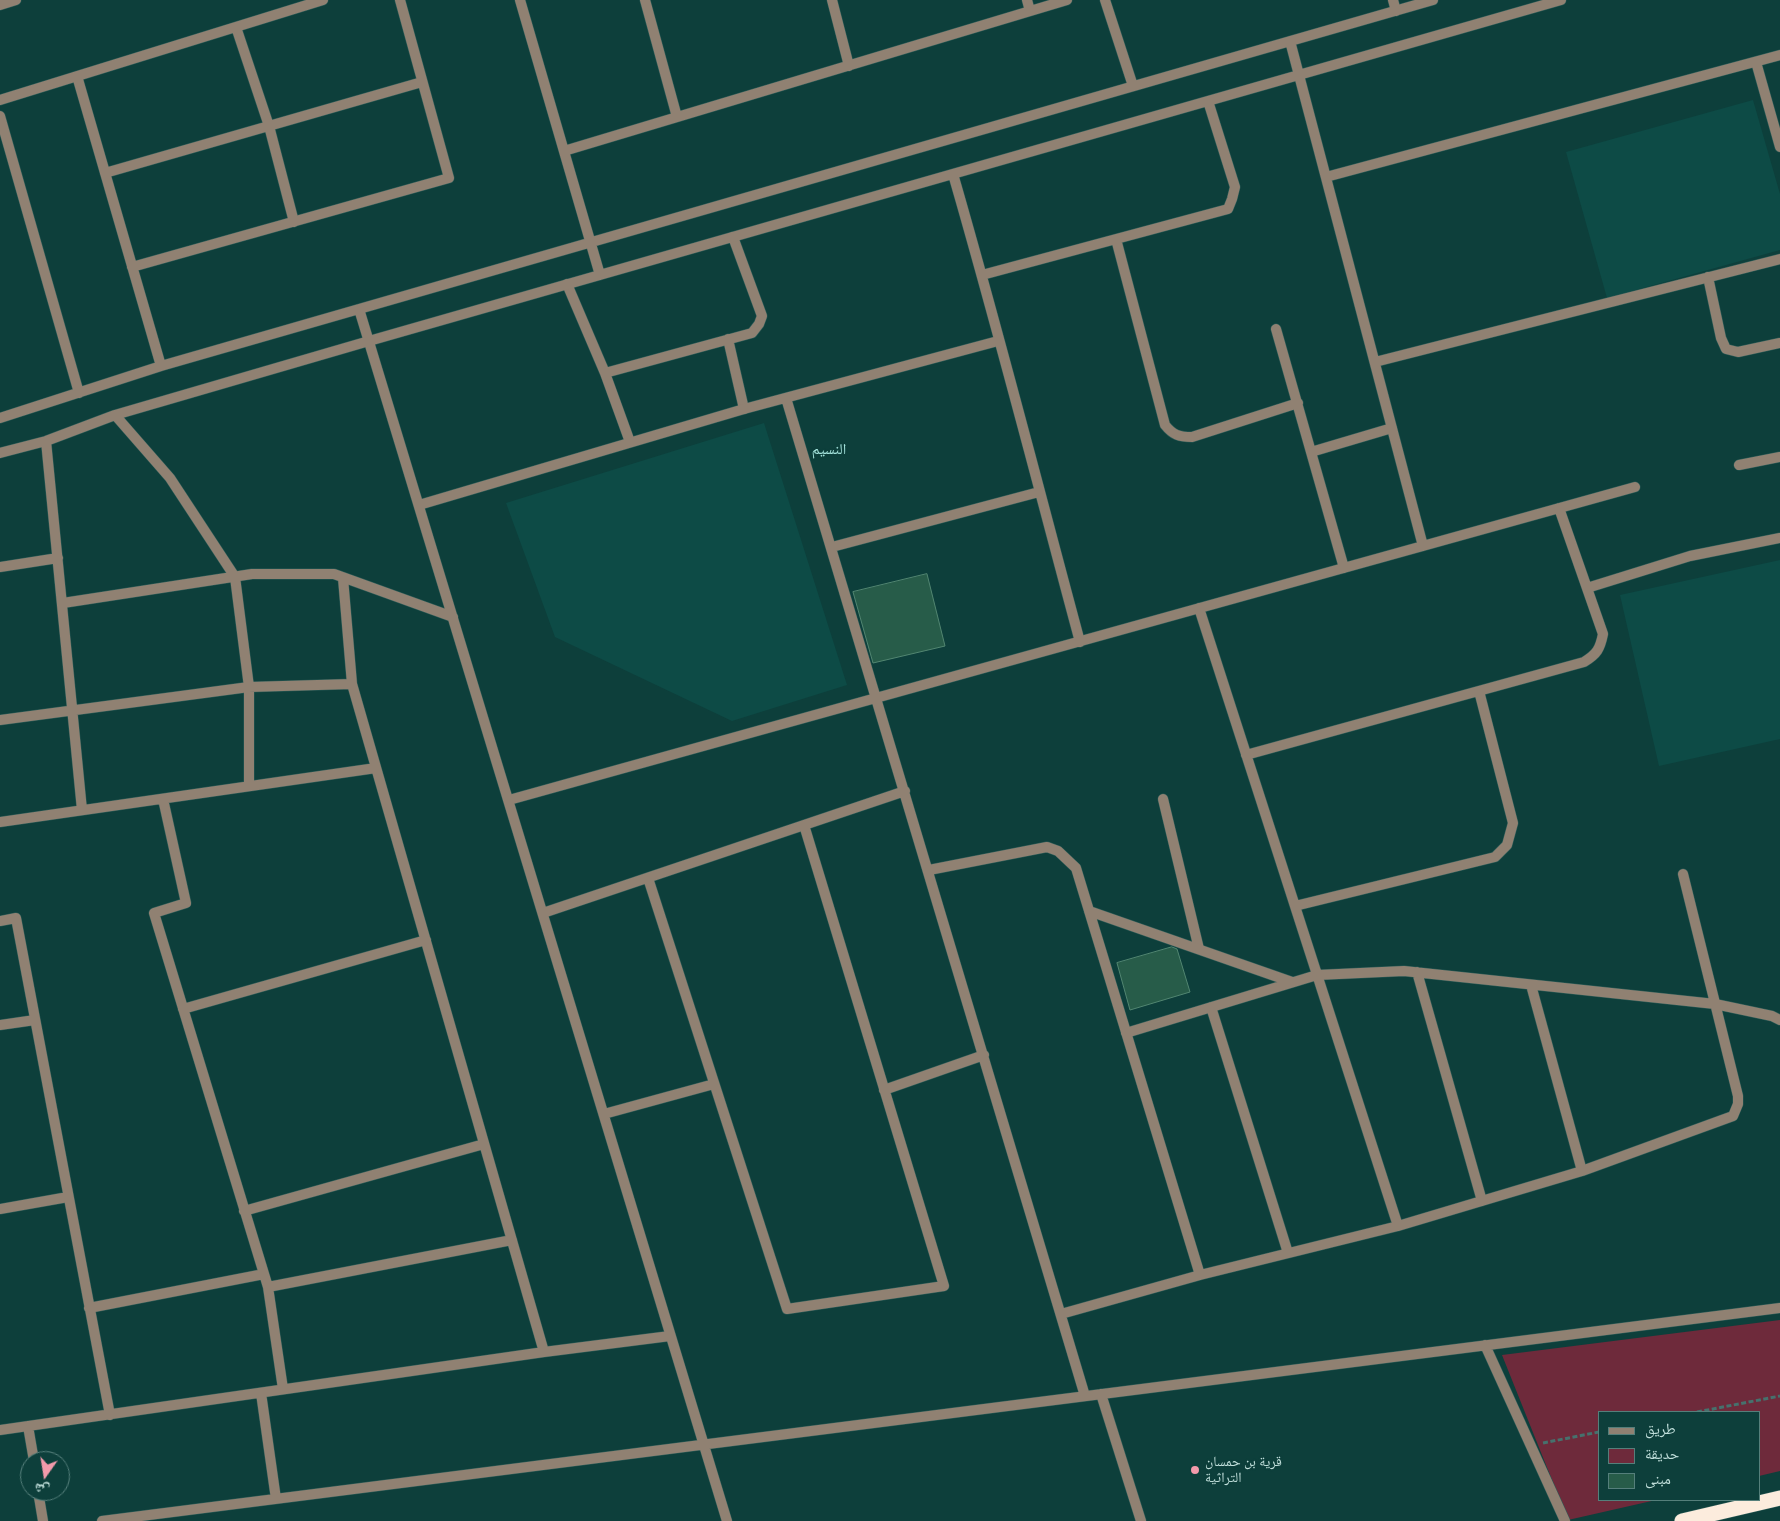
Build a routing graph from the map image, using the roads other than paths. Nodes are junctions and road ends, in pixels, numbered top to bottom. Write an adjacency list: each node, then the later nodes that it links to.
1 (16, 0): 13 (street)
2 (323, 0): 16 (street)
3 (400, 0): 23 (street)
4 (520, 0): 31 (street)
5 (645, 0): 28 (street)
6 (832, 0): 20 (street)
7 (1027, 0): 14 (street)
8 (1067, 0): 14 (street)
9 (1105, 0): 24 (street)
10 (1392, 0): 15 (street)
11 (1433, 0): 15 (street)
12 (1561, 0): 21 (street)
13 (0, 5)
14 (1030, 11): 20 (street)
15 (1396, 11): 17 (street)
16 (236, 27): 22 (street); 29 (street)
17 (1290, 41): 21 (street); 24 (street)
18 (1780, 55): 19 (street)
19 (1756, 62): 30 (street); 34 (street)
20 (850, 66): 28 (street)
21 (1299, 75): 26 (street); 34 (street)
22 (77, 76): 25 (street); 32 (street)
23 (422, 82): 29 (street); 35 (street)
24 (1133, 86): 38 (street)
25 (0, 100)
26 (1208, 101): 33 (street); 37 (street)
27 (0, 116): 54 (street)
28 (677, 117): 31 (street)
29 (269, 126): 32 (street); 35 (street)
30 (1780, 147)
31 (564, 151): 38 (street)
32 (105, 173): 40 (street)
33 (953, 174): 36 (street); 42 (street)
34 (1326, 177): 51 (street)
35 (294, 222): 40 (street)
36 (733, 237): 41 (street); 47 (street)
37 (1116, 239): 42 (street); 56 (street)
38 (590, 243): 41 (street); 45 (street)
39 (1780, 258): 43 (street)
40 (132, 267): 52 (street)
41 (600, 275): 44 (street)
42 (982, 275): 49 (street)
43 (1708, 277): 50 (street); 51 (street)
44 (568, 284): 48 (street); 53 (street)
45 (359, 309): 48 (street); 52 (street)
46 (1276, 329): 56 (street)
47 (728, 339): 53 (street); 57 (street)
48 (369, 341): 58 (street); 69 (street)
49 (998, 341): 55 (street); 68 (street)
50 (1780, 343)
51 (1375, 362): 60 (street)
52 (161, 366): 54 (street)
53 (604, 373): 62 (street)
54 (79, 393): 59 (street)
55 (786, 398): 57 (street); 73 (street)
56 (1298, 403): 63 (street)
57 (744, 409): 62 (street)
58 (115, 415): 61 (street); 77 (street)
59 (0, 418)
60 (1392, 428): 63 (street); 72 (street)
61 (46, 441): 64 (street); 74 (street)
62 (630, 442): 69 (street)
63 (1311, 452): 76 (street)
64 (0, 453)
65 (1780, 456): 66 (street)
66 (1739, 465)
67 (1635, 487): 70 (street)
68 (1039, 492): 73 (street); 83 (street)
69 (419, 505): 82 (street)
70 (1559, 508): 72 (street); 79 (street)
71 (1780, 538): 79 (street)
72 (1424, 546): 76 (street)
73 (832, 547): 87 (street)
74 (58, 558): 75 (street); 80 (street)
75 (0, 567)
76 (1344, 568): 81 (street)
77 (235, 577): 78 (street); 80 (street); 85 (street)
78 (344, 578): 82 (street); 84 (street)
79 (1587, 588): 86 (street)
80 (63, 604): 88 (street)
81 (1199, 608): 83 (street); 90 (street)
82 (453, 617): 96 (street)
83 (1080, 642): 87 (street)
84 (352, 684): 85 (street); 91 (street)
85 (249, 688): 88 (street); 92 (street)
86 (1479, 691): 90 (street); 103 (street)
87 (877, 698): 93 (street); 96 (street)
88 (73, 710): 89 (street); 97 (street)
89 (0, 720)
90 (1246, 755): 103 (street)
91 (376, 768): 92 (street); 107 (street)
92 (249, 786): 94 (street)
93 (905, 791): 99 (street); 100 (street)
94 (163, 799): 97 (street); 115 (street)
95 (1163, 799): 108 (street)
96 (509, 800): 105 (street)
97 (82, 810): 98 (street)
98 (0, 822)
99 (804, 825): 102 (street); 122 (street)
100 (929, 870): 104 (street); 120 (street)
101 (1683, 874): 113 (street)
102 (648, 878): 105 (street); 121 (street)
103 (1295, 906): 110 (street)
104 (1089, 911): 108 (street); 119 (street)
105 (543, 913): 123 (street)
106 (0, 921): 116 (street)
107 (426, 940): 115 (street); 124 (street)
108 (1199, 949): 111 (street)
109 (1417, 972): 110 (street); 112 (street); 127 (street)
110 (1317, 974): 111 (street); 130 (street)
111 (1292, 982): 114 (street)
112 (1531, 985): 113 (street); 125 (street)
113 (1715, 1004): 117 (street); 125 (street)
114 (1211, 1007): 119 (street); 132 (street)
115 (183, 1009): 129 (street)
116 (35, 1020): 118 (street); 126 (street)
117 (1780, 1020)
118 (0, 1025)
119 (1126, 1033): 134 (street)
120 (984, 1054): 122 (street); 138 (street)
121 (714, 1084): 122 (street); 123 (street)
122 (884, 1090)
123 (604, 1114): 139 (street)
124 (484, 1144): 129 (street); 131 (street)
125 (1582, 1171): 127 (street)
126 (68, 1197): 128 (street); 136 (street)
127 (1482, 1201): 130 (street)
128 (0, 1209)
129 (244, 1211): 133 (street)
130 (1398, 1226): 132 (street)
131 (512, 1240): 135 (street); 141 (street)
132 (1288, 1253): 134 (street)
133 (264, 1274): 135 (street); 136 (street)
134 (1200, 1275): 138 (street)
135 (268, 1287): 142 (street)
136 (89, 1308): 146 (street)
137 (1780, 1308): 140 (street)
138 (1061, 1314): 145 (street)
139 (670, 1336): 141 (street); 149 (street)
140 (1486, 1345): 144 (street); 158 (street)
141 (544, 1352): 142 (street)
142 (283, 1390): 143 (street)
143 (261, 1392): 146 (street); 152 (street)
144 (1101, 1394): 145 (street); 157 (street)
145 (1085, 1396): 149 (street)
146 (110, 1414): 147 (street)
147 (28, 1426): 148 (street); 150 (street)
148 (0, 1430)
149 (703, 1444): 152 (street); 156 (street)
150 (32, 1451)
151 (1780, 1498): 159 (highway)
152 (276, 1499): 155 (street)
153 (40, 1501): 154 (street)
154 (43, 1521)
155 (102, 1521)
156 (727, 1521)
157 (1141, 1521)
158 (1565, 1521)
159 (1682, 1521)

